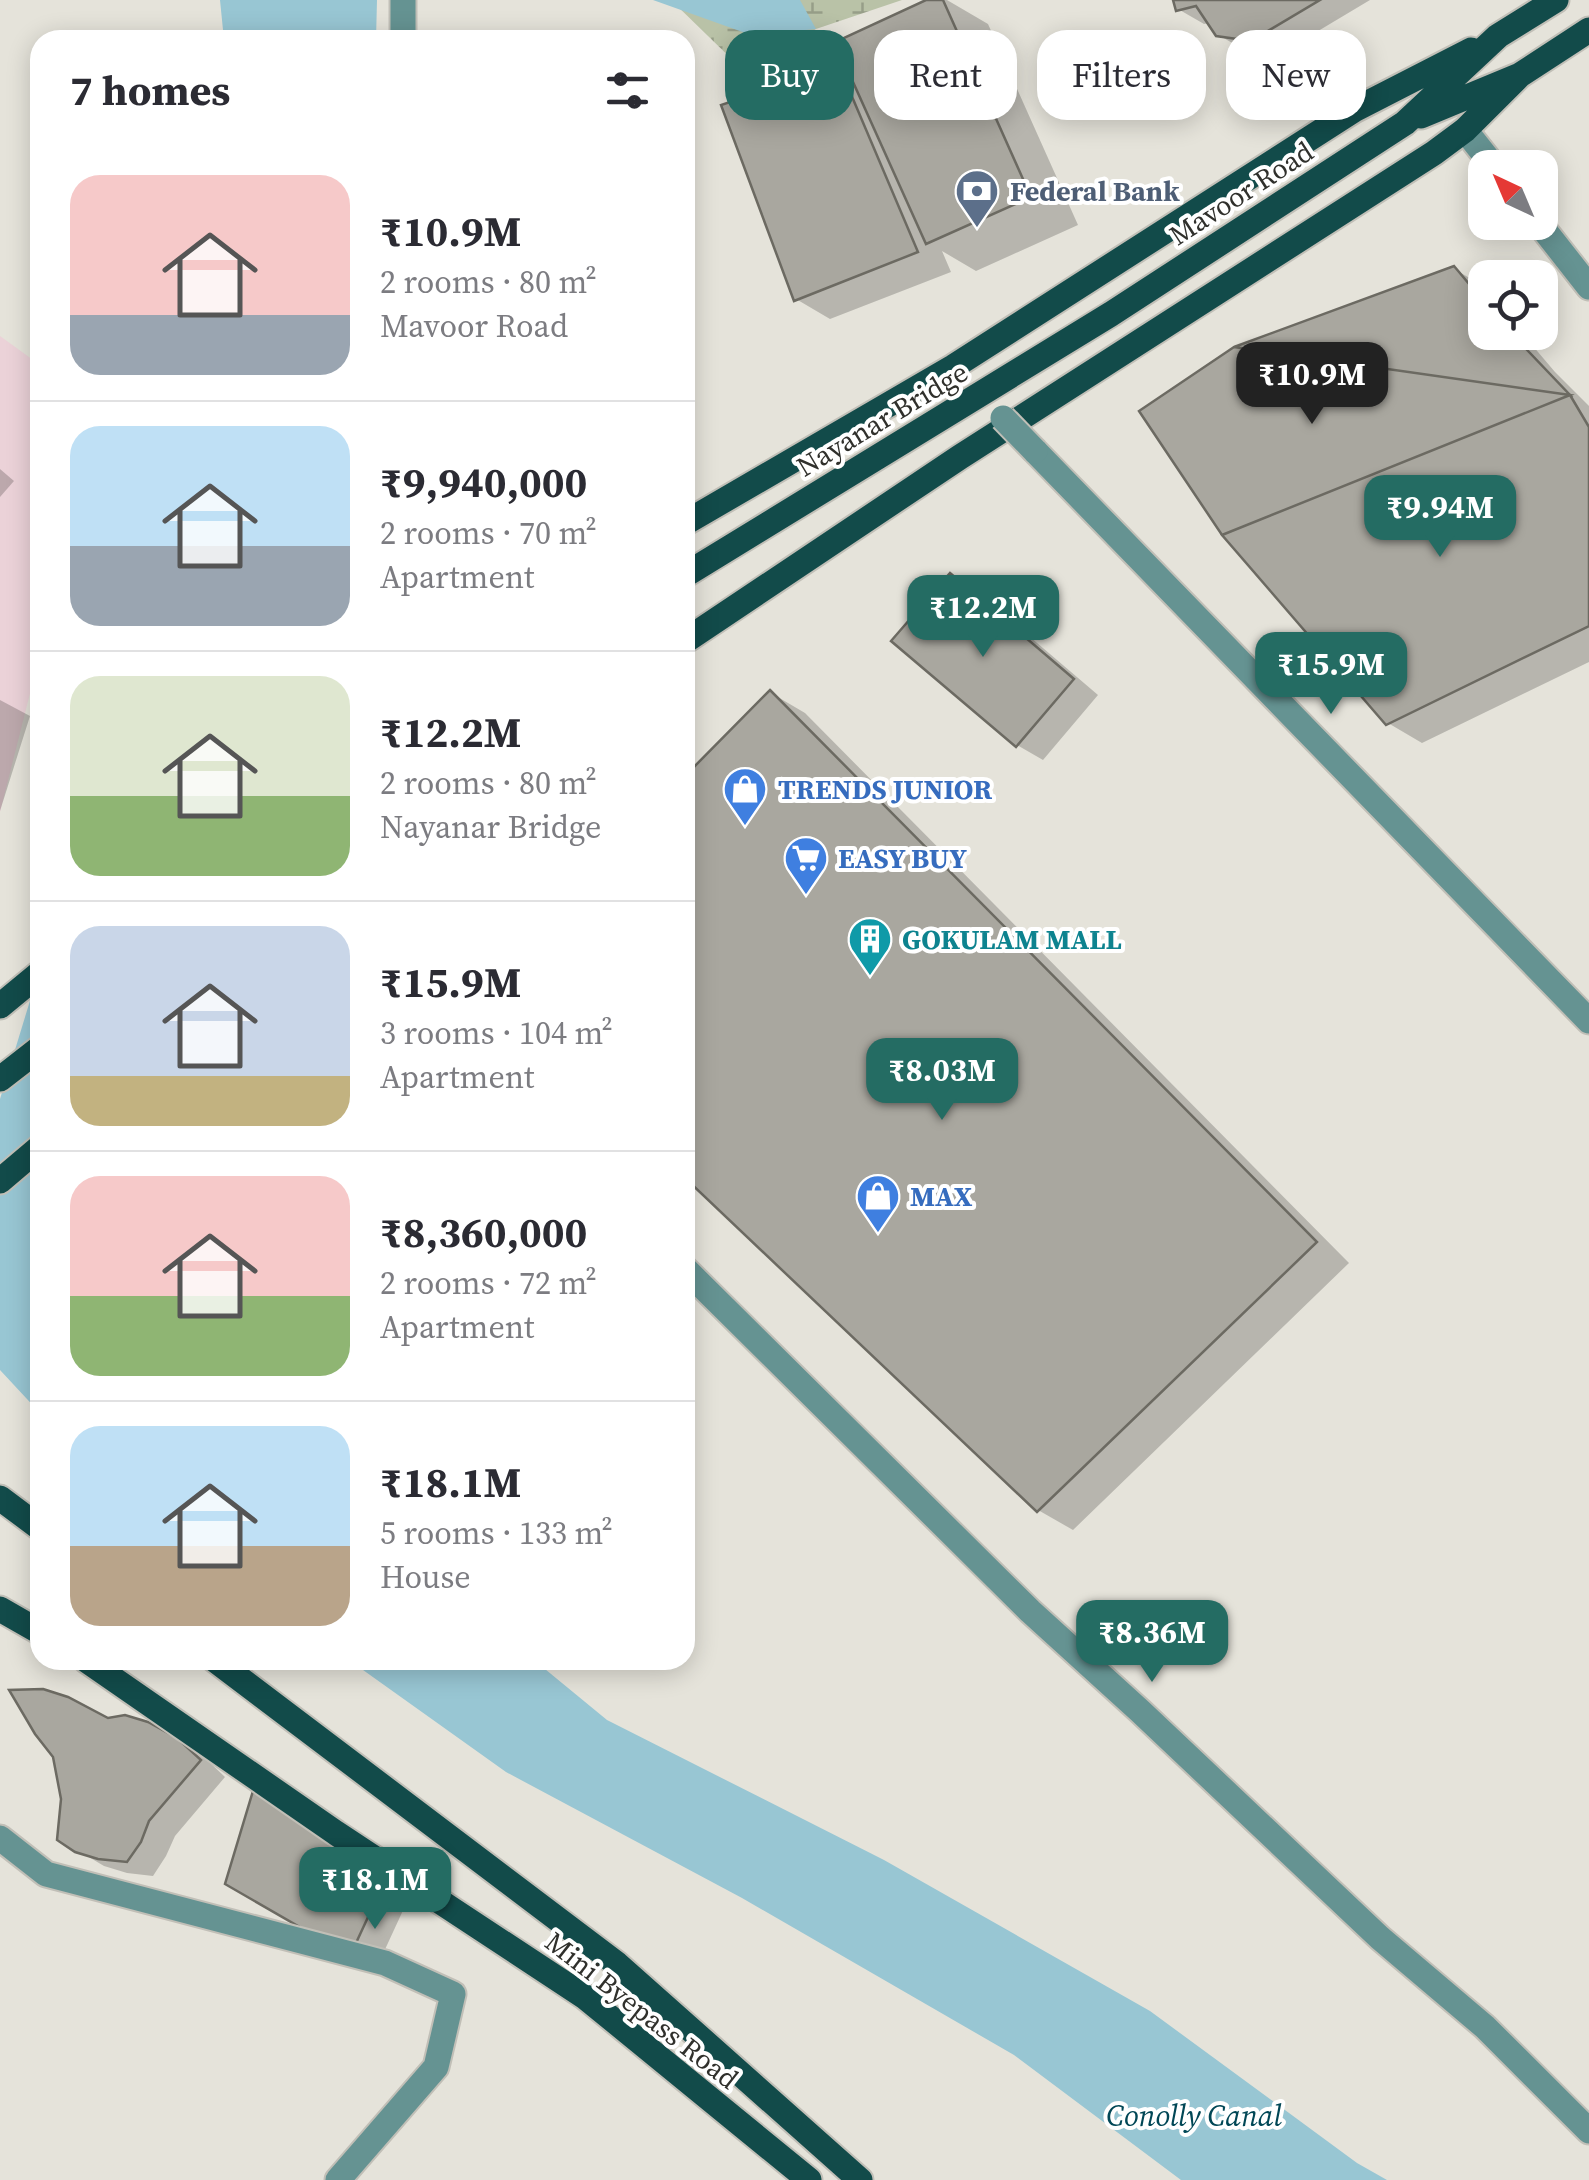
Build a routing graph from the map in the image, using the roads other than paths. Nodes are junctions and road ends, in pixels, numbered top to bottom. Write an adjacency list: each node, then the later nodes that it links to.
1 (403, 0): 3 (street)
2 (1556, 0): 5 (main road, Mavoor Road)
3 (402, 30)
4 (1589, 30): 6 (main road, Mavoor Road)
5 (1498, 36): 7 (main road, Mavoor Road); 14 (main road)
6 (1520, 74): 7 (main road, Mavoor Road); 8 (main road)
7 (1405, 123): 12 (main road, Mavoor Road)
8 (1464, 130): 9 (street); 16 (main road)
9 (1480, 150)
10 (1552, 240): 11 (street)
11 (1589, 287)
12 (1111, 314): 15 (main road, Nayanar Bridge)
13 (998, 413): 19 (street, bridge)
14 (695, 517)
15 (695, 568)
16 (695, 634)
17 (30, 981): 18 (main road)
18 (8, 999)
19 (1589, 1021)
20 (30, 1056): 21 (main road)
21 (0, 1079)
22 (30, 1156): 23 (main road)
23 (0, 1181)
24 (695, 1279): 32 (street)
25 (0, 1498): 26 (main road)
26 (30, 1520)
27 (0, 1608): 28 (main road)
28 (30, 1626)
29 (100, 1670): 34 (main road, Mini Byepass Road)
30 (228, 1670): 35 (main road)
31 (0, 1838): 33 (street)
32 (1589, 2131)
33 (338, 2180)
34 (809, 2180)
35 (860, 2180)

